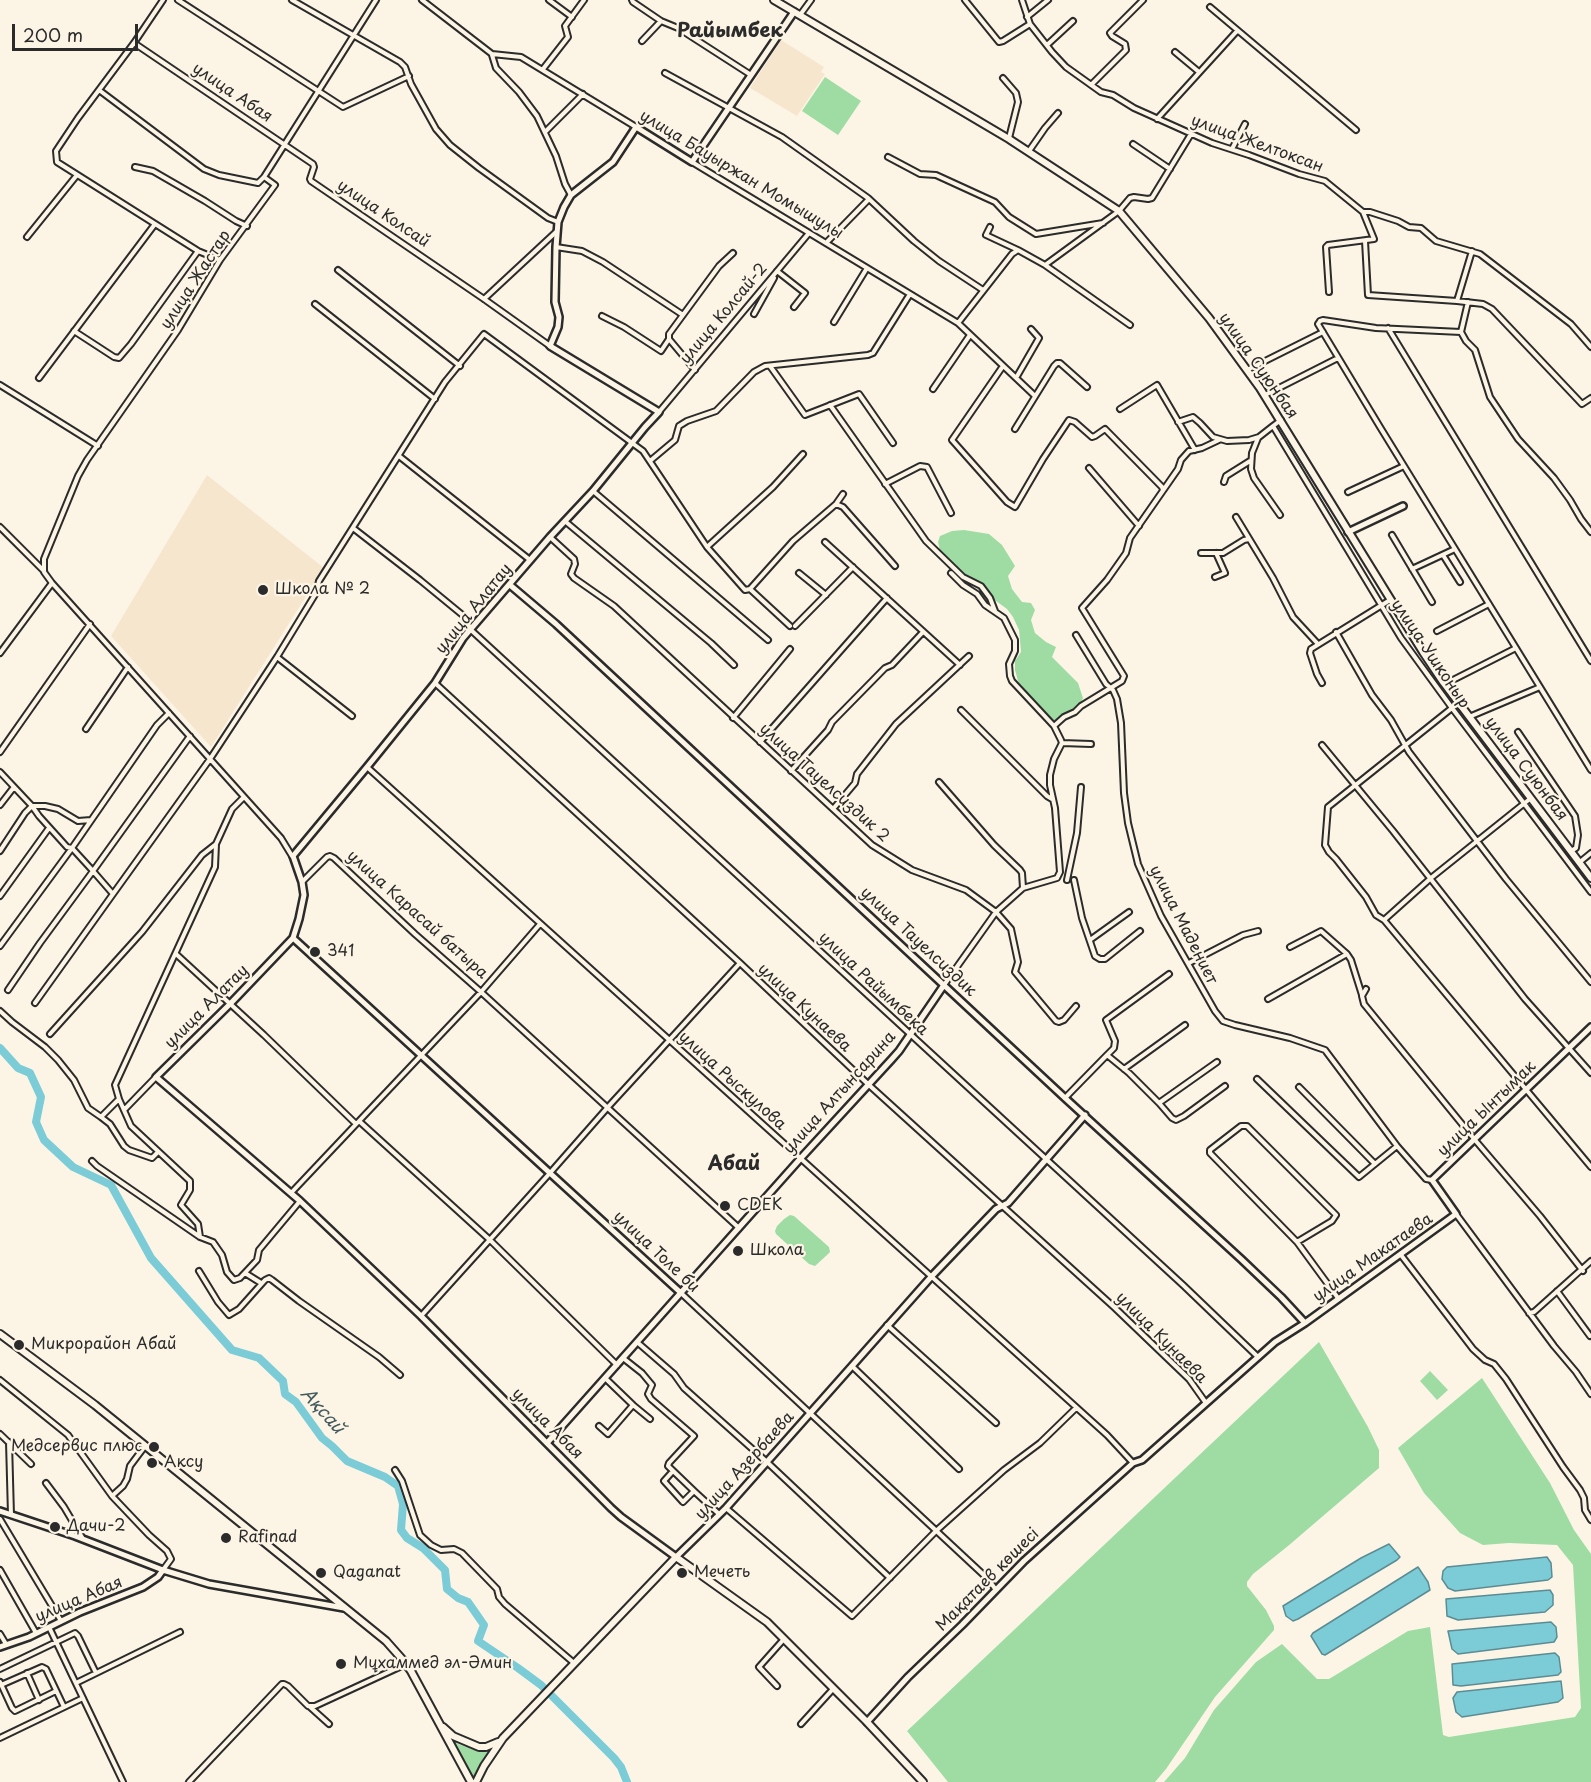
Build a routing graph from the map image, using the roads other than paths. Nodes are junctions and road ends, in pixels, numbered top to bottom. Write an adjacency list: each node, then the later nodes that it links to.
1 (163, 0): 25 (street)
2 (178, 0): 37 (street)
3 (292, 0): 23 (street)
4 (376, 0): 23 (street)
5 (422, 0): 28 (street)
6 (549, 0): 17 (street)
7 (584, 0): 17 (street)
8 (632, 0): 19 (street)
9 (774, 0): 16 (main road, улица Суюнбая)
10 (811, 0): 16 (street)
11 (965, 0): 21 (street)
12 (1022, 0): 18 (street, улица Желтоксан)
13 (1048, 0): 18 (street)
14 (1143, 0): 35 (street)
15 (1210, 7): 22 (street)
16 (796, 14): 32 (street); 47 (main road, улица Суюнбая)
17 (572, 17): 29 (street)
18 (1027, 17): 21 (street, улица Желтоксан)
19 (661, 21): 24 (street); 32 (street)
20 (1073, 21): 26 (street)
21 (1030, 24): 26 (street, улица Желтоксан)
22 (1237, 31): 30 (street); 44 (street)
23 (353, 36): 33 (street); 37 (street)
24 (642, 41)
25 (134, 43): 36 (street); 49 (street, улица Абая)
26 (1047, 45): 35 (street, улица Желтоксан)
27 (1175, 52): 30 (street)
28 (492, 54): 29 (street, улица Бауыржан Момышулы); 45 (street)
29 (543, 69): 38 (street, улица Бауыржан Момышулы)
30 (1199, 72): 41 (street)
31 (665, 73): 39 (street)
32 (751, 75): 39 (street)
33 (409, 76): 37 (street); 62 (street)
34 (1003, 78): 47 (street)
35 (1091, 85): 41 (street, улица Желтоксан)
36 (99, 90): 56 (street); 57 (street)
37 (318, 91): 49 (street)
38 (583, 94): 43 (street, улица Бауыржан Момышулы); 45 (street)
39 (729, 108): 53 (street); 59 (street)
40 (1058, 113): 51 (street)
41 (1157, 119): 46 (street, улица Желтоксан)
42 (1245, 124): 50 (street)
43 (636, 127): 53 (street, улица Бауыржан Момышулы); 58 (street)
44 (1356, 130)
45 (545, 132): 58 (street)
46 (1191, 134): 50 (street, улица Желтоксан); 55 (street)
47 (1009, 139): 51 (main road, улица Суюнбая)
48 (1133, 144): 55 (street)
49 (284, 145): 57 (street); 85 (street, улица Колсай)
50 (1232, 149): 61 (street, улица Желтоксан)
51 (1029, 151): 60 (main road, улица Суюнбая)
52 (888, 157): 63 (street)
53 (692, 162): 68 (street, улица Бауыржан Момышулы)
54 (135, 167): 65 (street)
55 (1170, 169): 60 (street)
56 (77, 176): 64 (street); 69 (street)
57 (264, 177): 65 (street, улица Жастар)
58 (571, 195): 62 (street)
59 (869, 199): 71 (street); 82 (street)
60 (1119, 211): 63 (street); 110 (main road, улица Суюнбая)
61 (1363, 212): 70 (street); 75 (street, улица Желтоксан)
62 (558, 222): 67 (street)
63 (1103, 223): 78 (street)
64 (155, 224): 74 (street); 98 (street)
65 (247, 226): 77 (street, улица Жастар)
66 (990, 227): 73 (street)
67 (556, 232): 72 (street); 85 (street)
68 (809, 233): 71 (street, улица Бауыржан Момышулы); 81 (street, улица Колсай-2)
69 (27, 237)
70 (1365, 241): 83 (street); 86 (street)
71 (826, 243): 79 (street, улица Бауыржан Момышулы)
72 (556, 247): 91 (street, улица Колсай-2); 103 (street)
73 (1018, 250): 78 (street); 82 (street)
74 (198, 251): 77 (street); 98 (street)
75 (1473, 251): 86 (street); 104 (street, улица Желтоксан)
76 (733, 253): 91 (street)
77 (220, 260): 131 (street, улица Жастар)
78 (1045, 265): 95 (street)
79 (867, 268): 84 (street, улица Бауыржан Момышулы); 93 (street)
80 (338, 270): 106 (street)
81 (777, 271): 89 (street); 90 (street); 109 (street, улица Колсай-2)
82 (983, 290): 94 (street)
83 (1329, 292)
84 (910, 294): 94 (street, улица Бауыржан Момышулы); 107 (street)
85 (484, 299): 103 (street, улица Колсай)
86 (1457, 301): 87 (street)
87 (1468, 302): 100 (street); 118 (street)
88 (315, 304): 119 (street)
89 (794, 307)
90 (754, 314)
91 (683, 315): 102 (street)
92 (602, 316): 102 (street)
93 (834, 322)
94 (958, 323): 101 (street, улица Бауыржан Момышулы)
95 (1130, 325)
96 (1388, 328): 99 (street); 100 (street); 197 (street)
97 (1031, 329): 112 (street)
98 (74, 331): 111 (street)
99 (1323, 332): 105 (street); 110 (street)
100 (1461, 332): 154 (street)
101 (970, 335): 108 (street, улица Бауыржан Момышулы); 115 (street)
102 (669, 339): 109 (street)
103 (550, 346): 122 (street, улица Колсай)
104 (1591, 347)
105 (1338, 358): 116 (street); 137 (street)
106 (460, 366): 119 (street); 129 (street)
107 (770, 366): 120 (street); 135 (street)
108 (1003, 366): 112 (street, улица Бауыржан Момышулы); 141 (street)
109 (696, 370): 122 (street, улица Колсай-2)
110 (1247, 370): 116 (main road, улица Суюнбая)
111 (39, 378)
112 (1016, 378): 117 (street, улица Бауыржан Момышулы)
113 (0, 385): 131 (street)
114 (1087, 387): 117 (street)
115 (933, 388)
116 (1265, 395): 123 (main road, улица Суюнбая)
117 (1035, 396): 126 (street)
118 (1591, 398)
119 (435, 399): 134 (street)
120 (830, 405): 130 (street); 140 (street)
121 (1120, 409): 124 (street)
122 (659, 412): 129 (street, улица Алатау)
123 (1281, 420): 125 (street); 155 (main road, улица Суюнбая)
124 (1178, 422): 128 (street); 132 (street)
125 (1273, 426): 127 (street); 182 (street, улица Ушконыр)
126 (1015, 429)
127 (1259, 437): 128 (street); 136 (street)
128 (1219, 440): 132 (street)
129 (632, 443): 135 (street); 142 (street, улица Алатау)
130 (893, 443)
131 (98, 446): 169 (street, улица Жастар)
132 (1195, 450): 141 (street)
133 (803, 454): 160 (street)
134 (399, 456): 153 (street); 165 (street)
135 (650, 461): 160 (street)
136 (1250, 461): 139 (street); 148 (street)
137 (1404, 466): 143 (street); 161 (street)
138 (1089, 468): 151 (street)
139 (1224, 482)
140 (885, 484): 147 (street); 183 (street)
141 (1163, 490): 151 (street)
142 (593, 491): 150 (street, улица Алатау); 190 (street)
143 (1348, 492)
144 (843, 495): 145 (street)
145 (836, 504): 166 (street); 176 (street)
146 (1403, 506): 155 (street)
147 (951, 513)
148 (1280, 515)
149 (1236, 517): 158 (street)
150 (566, 522): 157 (street, улица Алатау); 198 (street)
151 (1139, 526): 204 (street)
152 (0, 527): 169 (street)
153 (353, 528): 185 (street, улица Райымбека); 196 (street)
154 (1591, 531)
155 (1348, 532): 179 (main road, улица Суюнбая)
156 (1392, 536): 168 (street)
157 (550, 537): 165 (street, улица Алатау); 211 (street, улица Тауелсиздик 2)
158 (1249, 538): 163 (street); 191 (street)
159 (825, 542): 167 (street)
160 (707, 547): 176 (street)
161 (1455, 549): 164 (street); 181 (street)
162 (1201, 553): 163 (street)
163 (1216, 553): 172 (street)
164 (1443, 555): 168 (street); 173 (street)
165 (531, 560): 175 (street, улица Алатау)
166 (895, 566)
167 (853, 567): 177 (street); 178 (street)
168 (1412, 569): 180 (street)
169 (45, 572): 174 (street)
170 (799, 573): 177 (street)
171 (951, 573): 183 (street)
172 (1215, 577)
173 (1460, 582)
174 (52, 583): 184 (street); 194 (street)
175 (510, 585): 185 (street, улица Алатау); 274 (street, улица Тауелсиздик)
176 (750, 589): 177 (street)
177 (826, 595)
178 (887, 598): 187 (street); 216 (street)
179 (1391, 600): 182 (street); 203 (main road, улица Суюнбая)
180 (1432, 602)
181 (1489, 604): 186 (street); 192 (street)
182 (1382, 605): 188 (street); 206 (street, улица Ушконыр)
183 (995, 612): 212 (street)
184 (90, 624): 200 (street); 221 (street)
185 (471, 630): 201 (street, улица Алатау); 287 (street, улица Райымбека)
186 (1437, 631)
187 (923, 632): 199 (street); 225 (street)
188 (1336, 632): 191 (street); 220 (street)
189 (1076, 635): 204 (street, улица Мадениет)
190 (768, 639)
191 (1318, 644): 202 (street)
192 (1516, 648): 203 (street); 205 (street)
193 (790, 649): 211 (street)
194 (0, 653)
195 (969, 656): 199 (street)
196 (277, 657): 209 (street); 222 (street)
197 (1591, 661)
198 (734, 665)
199 (960, 665): 237 (street)
200 (128, 668): 208 (street); 213 (street)
201 (435, 683): 223 (street, улица Алатау); 270 (street, улица Кунаева)
202 (1322, 683)
203 (1445, 685): 210 (main road, улица Суюнбая)
204 (1110, 687): 212 (street); 271 (street, улица Мадениет)
205 (1540, 687): 210 (street); 224 (street)
206 (1452, 708): 220 (street); 234 (street, улица Ушконыр)
207 (961, 710): 233 (street)
208 (169, 713): 215 (street); 238 (street)
209 (352, 716)
210 (1469, 717): 232 (main road, улица Суюнбая)
211 (734, 718): 216 (street, улица Тауелсиздик 2)
212 (1054, 726): 217 (street)
213 (86, 729)
214 (1518, 732): 244 (street)
215 (190, 736): 222 (street); 248 (street)
216 (760, 742): 225 (street, улица Тауелсиздик 2)
217 (1062, 743): 218 (street); 233 (street)
218 (1091, 744)
219 (1322, 745): 228 (street)
220 (1405, 745): 228 (street); 240 (street)
221 (0, 752)
222 (210, 759): 231 (street); 256 (street)
223 (367, 767): 246 (street, улица Алатау); 261 (street, улица Рыскулова)
224 (1591, 770)
225 (791, 771): 237 (street, улица Тауелсиздик 2)
226 (0, 772): 229 (street)
227 (939, 782): 254 (street)
228 (1355, 784): 249 (street); 260 (street)
229 (14, 787): 235 (street); 236 (street)
230 (1081, 787): 251 (street)
231 (244, 796): 241 (street); 246 (street)
232 (1531, 797): 234 (street); 244 (main road, улица Суюнбая)
233 (1053, 799): 254 (street)
234 (1523, 803): 240 (street); 255 (street, улица Ушконыр)
235 (0, 805)
236 (32, 806): 238 (street); 239 (street); 243 (street)
237 (833, 809): 258 (street, улица Тауелсиздик 2)
238 (92, 820): 242 (street)
239 (49, 828): 242 (street); 257 (street)
240 (1476, 840): 249 (street); 273 (street)
241 (216, 844): 268 (street); 286 (street)
242 (72, 848): 248 (street); 266 (street)
243 (0, 851)
244 (1571, 851): 247 (main road, улица Суюнбая)
245 (1591, 853): 247 (street)
246 (292, 856): 253 (street)
247 (1580, 862): 250 (main road, улица Суюнбая)
248 (93, 871): 256 (street); 276 (street)
249 (1431, 878): 260 (street); 289 (street)
250 (1591, 878)
251 (1067, 880)
252 (1074, 880): 265 (street)
253 (302, 882): 264 (street, улица Алатау); 277 (street, улица Карасай батыра)
254 (1023, 888): 258 (street, улица Алтынсарина)
255 (1591, 892)
256 (113, 894): 280 (street)
257 (0, 896)
258 (996, 912): 274 (street, улица Алтынсарина); 282 (street, улица Тауелсиздик 2)
259 (1129, 912): 265 (street)
260 (1384, 920): 300 (street)
261 (540, 924): 277 (street); 288 (street, улица Рыскулова)
262 (1140, 931): 265 (street)
263 (1258, 932): 271 (street)
264 (293, 938): 281 (street, улица Алатау); 290 (street, улица Толе би)
265 (1090, 940)
266 (0, 946)
267 (1290, 947): 269 (street)
268 (176, 954): 281 (street); 302 (street)
269 (1347, 954): 278 (street); 279 (street)
270 (740, 963): 288 (street); 297 (street, улица Кунаева)
271 (1189, 963): 310 (street, улица Мадениет)
272 (1169, 974): 291 (street)
273 (1591, 982)
274 (944, 985): 287 (street, улица Алтынсарина); 301 (street, улица Тауелсиздик)
275 (1366, 989): 278 (street)
276 (8, 990)
277 (481, 992): 290 (street); 304 (street, улица Карасай батыра)
278 (1362, 996): 309 (street)
279 (1268, 999)
280 (35, 1004)
281 (230, 1004): 295 (street, улица Алатау); 308 (street)
282 (1076, 1006)
283 (0, 1011): 307 (street)
284 (1185, 1025): 293 (street)
285 (1591, 1028): 289 (street, улица Ынтымак)
286 (50, 1034)
287 (911, 1035): 297 (street, улица Алтынсарина); 313 (street, улица Райымбека)
288 (669, 1040): 304 (street); 312 (street, улица Рыскулова)
289 (1569, 1048): 294 (street); 300 (street, улица Ынтымак)
290 (422, 1055): 308 (street); 317 (street, улица Толе би)
291 (1107, 1055): 293 (street); 301 (street)
292 (1217, 1062): 303 (street)
293 (1124, 1069): 303 (street)
294 (1591, 1073)
295 (156, 1077): 305 (street, улица Алатау); 319 (street, улица Абая)
296 (1257, 1079): 315 (street)
297 (869, 1085): 312 (street, улица Алтынсарина); 321 (street, улица Кунаева)
298 (1225, 1086): 303 (street)
299 (1299, 1087): 315 (street)
300 (1526, 1090): 309 (street, улица Ынтымак); 316 (street)
301 (1065, 1098): 306 (street, улица Тауелсиздик)
302 (119, 1099): 305 (street); 307 (street)
303 (1159, 1103)
304 (608, 1107): 317 (street); 323 (street, улица Карасай батыра)
305 (124, 1110): 311 (street)
306 (1084, 1115): 313 (street, улица Азербаева); 339 (street, улица Тауелсиздик)
307 (100, 1117): 311 (street)
308 (357, 1123): 319 (street); 325 (street)
309 (1475, 1140): 318 (street, улица Ынтымак); 329 (street)
310 (1397, 1146): 315 (street); 318 (street)
311 (159, 1152): 324 (street)
312 (800, 1159): 323 (street, улица Алтынсарина); 332 (street, улица Рыскулова)
313 (1045, 1159): 321 (street, улица Азербаева); 345 (street, улица Райымбека)
314 (92, 1161): 324 (street)
315 (1375, 1164)
316 (1591, 1167)
317 (550, 1173): 325 (street); 335 (street, улица Толе би)
318 (1432, 1180): 322 (street, улица Ынтымак)
319 (291, 1193): 320 (street, улица Абая)
320 (300, 1201): 331 (street); 338 (street, улица Абая)
321 (1001, 1206): 332 (street, улица Азербаева); 352 (street, улица Кунаева)
322 (1456, 1214): 327 (street, улица Макатаева); 337 (street)
323 (739, 1228): 335 (street, улица Алтынсарина)
324 (200, 1237): 331 (street)
325 (490, 1240): 338 (street); 346 (street)
326 (1297, 1242): 326 (street); 336 (street)
327 (1401, 1255): 336 (street, улица Макатаева); 377 (street)
328 (1591, 1261): 329 (street)
329 (1582, 1270): 334 (street)
330 (199, 1271): 333 (street)
331 (245, 1273): 333 (street)
332 (931, 1276): 340 (street, улица Азербаева); 354 (street, улица Рыскулова)
333 (261, 1283): 348 (street)
334 (1557, 1291): 337 (street); 342 (street)
335 (681, 1293): 343 (street, улица Алтынсарина); 355 (street, улица Толе би)
336 (1338, 1298): 339 (street, улица Макатаева)
337 (1529, 1313): 351 (street)
338 (421, 1316): 361 (street, улица Абая)
339 (1305, 1323): 345 (street, улица Макатаева)
340 (887, 1325): 347 (street, улица Азербаева); 357 (street)
341 (0, 1334): 362 (main road)
342 (1590, 1336)
343 (637, 1342): 344 (street, улица Алтынсарина); 363 (street)
344 (623, 1358): 346 (street, улица Алтынсарина); 368 (street)
345 (1258, 1358): 352 (street, улица Макатаева)
346 (617, 1365): 349 (street, улица Алтынсарина)
347 (852, 1366): 355 (street, улица Азербаева); 366 (street)
348 (400, 1375)
349 (605, 1378): 353 (street); 361 (street, улица Алтынсарина)
350 (0, 1380): 371 (street)
351 (1591, 1394)
352 (1206, 1403): 364 (street, Мақатаев көшесі)
353 (633, 1405): 356 (street); 358 (street)
354 (1076, 1408): 364 (street, улица Рыскулова); 378 (street)
355 (810, 1414): 363 (street, улица Азербаева); 378 (street, улица Толе би)
356 (650, 1419)
357 (996, 1423)
358 (599, 1426)
359 (0, 1434): 360 (street)
360 (9, 1442): 365 (street); 374 (street)
361 (547, 1443): 380 (street, улица Абая)
362 (145, 1446): 371 (street); 385 (main road)
363 (767, 1462): 372 (street, улица Азербаева); 383 (street)
364 (1133, 1463): 384 (street, Мақатаев көшесі)
365 (32, 1464)
366 (959, 1469)
367 (395, 1470): 394 (street)
368 (673, 1471): 370 (street); 370 (street)
369 (46, 1484): 379 (street)
370 (694, 1491): 375 (street)
371 (112, 1496): 382 (street)
372 (726, 1508): 375 (street, улица Азербаева); 383 (street)
373 (0, 1512): 374 (street)
374 (11, 1515): 379 (street)
375 (720, 1515): 380 (street, улица Азербаева)
376 (0, 1519): 386 (street)
377 (1591, 1520)
378 (936, 1531): 383 (street); 384 (street, улица Толе би)
379 (84, 1540): 382 (street)
380 (676, 1557): 391 (main road, улица Абая); 394 (main road, улица Азербаева)
381 (0, 1570): 389 (street)
382 (163, 1570): 385 (street); 386 (street, улица Абая)
383 (890, 1578)
384 (996, 1590): 408 (street, Мақатаев көшесі)
385 (344, 1608): 395 (main road)
386 (61, 1621): 387 (street, улица Абая)
387 (49, 1627): 389 (street, улица Абая); 392 (street)
388 (180, 1632): 398 (street)
389 (36, 1633): 393 (street, улица Абая)
390 (0, 1634): 393 (street)
391 (784, 1639): 401 (street); 402 (main road, улица Абая)
392 (56, 1642): 396 (street); 398 (street); 399 (street)
393 (3, 1646)
394 (574, 1663): 413 (main road, улица Азербаева)
395 (406, 1664): 406 (street); 409 (main road)
396 (0, 1669)
397 (27, 1673): 400 (street); 403 (street); 405 (street)
398 (96, 1673): 399 (street)
399 (76, 1683): 404 (street)
400 (1, 1684): 405 (street)
401 (777, 1686)
402 (834, 1688): 408 (main road, улица Абая); 411 (street)
403 (56, 1691): 405 (street); 407 (street)
404 (83, 1698): 407 (street); 414 (street)
405 (39, 1700)
406 (308, 1706): 410 (street); 415 (street)
407 (64, 1707): 412 (street)
408 (867, 1722): 418 (main road, улица Абая)
409 (438, 1723): 413 (main road); 416 (main road)
410 (329, 1724)
411 (801, 1724)
412 (0, 1738)
413 (503, 1738): 417 (main road, улица Азербаева)
414 (123, 1782)
415 (189, 1782)
416 (471, 1782)
417 (476, 1782)
418 (923, 1782)

